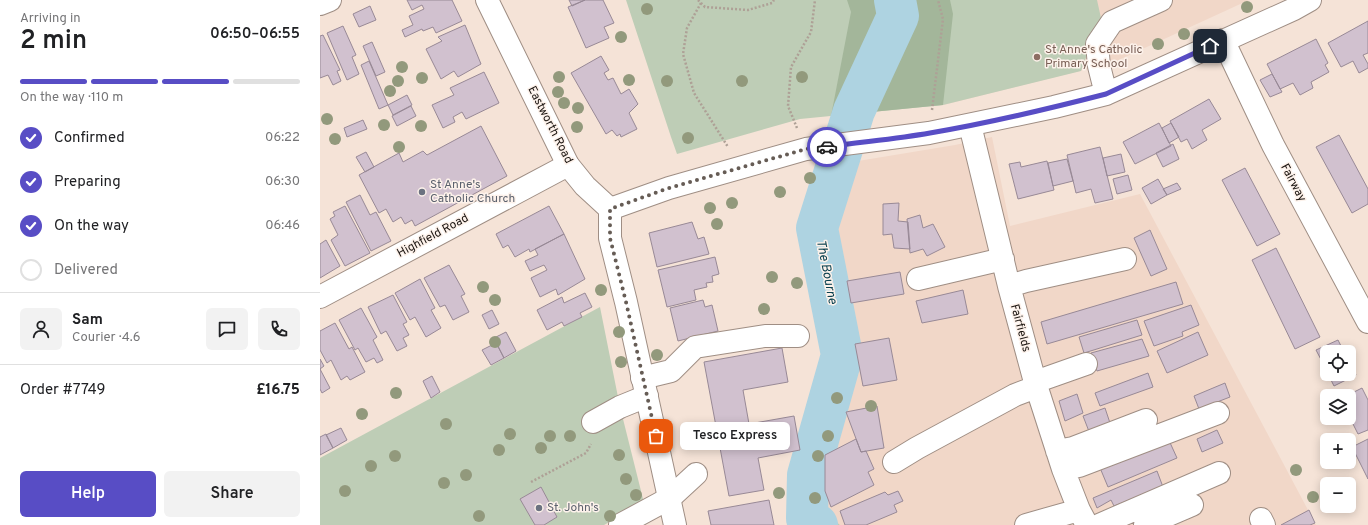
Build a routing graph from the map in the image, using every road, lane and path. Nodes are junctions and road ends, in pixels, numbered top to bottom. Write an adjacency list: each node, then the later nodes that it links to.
1 (330, 0): 10 (street)
2 (487, 0): 17 (street, Eastworth Road)
3 (698, 0): 8 (path)
4 (774, 0): 8 (path)
5 (815, 0): 15 (path)
6 (938, 0): 14 (path)
7 (1160, 0): 12 (street)
8 (701, 3): 16 (path)
9 (1298, 3): 11 (street)
10 (320, 4)
11 (1223, 40): 12 (street); 24 (street, Fairway)
12 (1106, 94): 13 (street)
13 (970, 125): 14 (street); 19 (street, Fairfields)
14 (929, 133): 15 (street)
15 (806, 149): 18 (street)
16 (730, 152)
17 (568, 165): 18 (street, Eastworth Road); 23 (street, Highfield Road)
18 (610, 209): 28 (street)
19 (1004, 259): 21 (street); 22 (street, Fairfields)
20 (1125, 259): 22 (street)
21 (918, 279)
22 (1009, 286): 27 (street, Fairfields)
23 (320, 297)
24 (1368, 322)
25 (798, 336): 28 (street)
26 (1086, 364): 27 (street)
27 (1036, 384): 32 (street, Fairfields); 33 (street)
28 (644, 387): 31 (street); 37 (street)
29 (1218, 413): 32 (street)
30 (1146, 420): 32 (street)
31 (593, 422): 36 (path)
32 (1060, 460): 39 (street, Fairfields)
33 (894, 462)
34 (1219, 473): 43 (street)
35 (696, 474): 37 (street)
36 (531, 482)
37 (670, 498): 40 (street); 41 (street)
38 (1192, 506): 44 (street)
39 (1083, 517): 42 (street)
40 (620, 525)
41 (675, 525)
42 (1026, 525)
43 (1099, 525)
44 (1145, 525)

